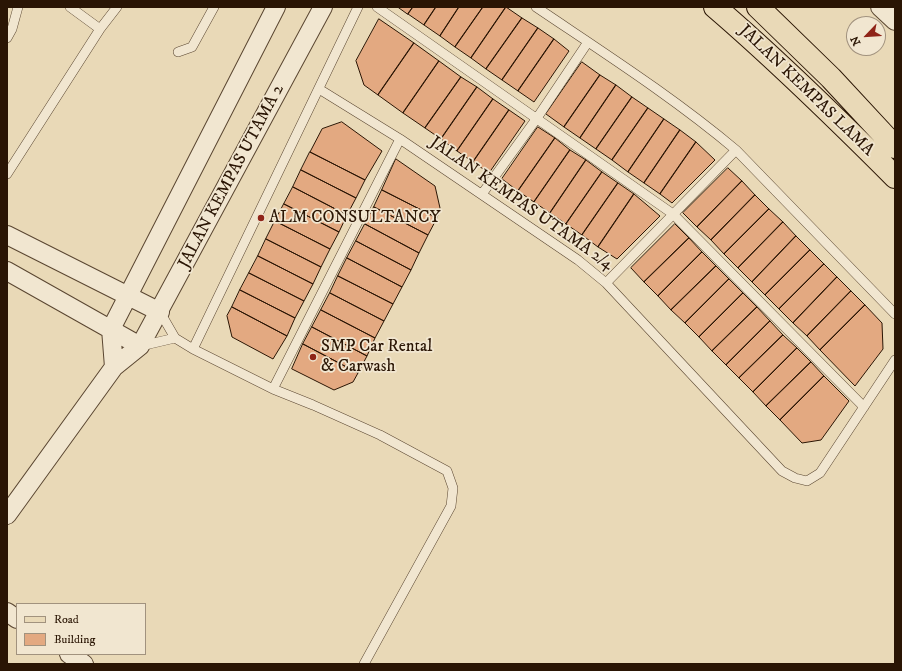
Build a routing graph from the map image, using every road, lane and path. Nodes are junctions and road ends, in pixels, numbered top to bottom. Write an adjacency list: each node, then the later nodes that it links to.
1 (18, 7): 15 (lane)
2 (70, 7): 14 (lane)
3 (117, 7): 14 (lane)
4 (214, 7): 17 (lane)
5 (276, 7): 30 (street)
6 (323, 7): 31 (street, JALAN KEMPAS UTAMA 2)
7 (358, 7): 18 (lane)
8 (377, 7): 19 (lane)
9 (536, 7): 16 (lane)
10 (716, 7): 24 (main road, JALAN KEMPAS LAMA)
11 (758, 7): 21 (main road, JALAN KEMPAS LAMA)
12 (880, 7): 13 (street)
13 (895, 21)
14 (100, 29): 23 (lane)
15 (7, 38)
16 (588, 42): 19 (lane); 22 (lane)
17 (178, 52)
18 (319, 88): 20 (lane, JALAN KEMPAS UTAMA 2/4); 36 (lane)
19 (537, 118): 25 (lane); 26 (lane)
20 (400, 139): 25 (lane, JALAN KEMPAS UTAMA 2/4); 39 (lane)
21 (895, 147)
22 (736, 150): 26 (lane); 32 (lane)
23 (7, 174)
24 (895, 177)
25 (482, 194): 29 (lane, JALAN KEMPAS UTAMA 2/4)
26 (673, 214): 29 (lane); 40 (lane)
27 (7, 235): 30 (street)
28 (7, 272): 33 (street)
29 (606, 283): 40 (lane, JALAN KEMPAS UTAMA 2/4)
30 (128, 296): 31 (street); 33 (street)
31 (160, 312): 34 (lane); 35 (street, JALAN KEMPAS UTAMA 2)
32 (895, 314)
33 (110, 329): 35 (street); 38 (street)
34 (175, 338): 35 (lane); 36 (lane)
35 (140, 346): 38 (street)
36 (193, 349): 39 (lane)
37 (895, 360): 40 (lane)
38 (114, 367): 41 (street)
39 (273, 389): 46 (lane)
40 (864, 407)
41 (7, 515)
42 (7, 612): 43 (street)
43 (16, 617)
44 (70, 655): 45 (street)
45 (84, 664)
46 (364, 664)

